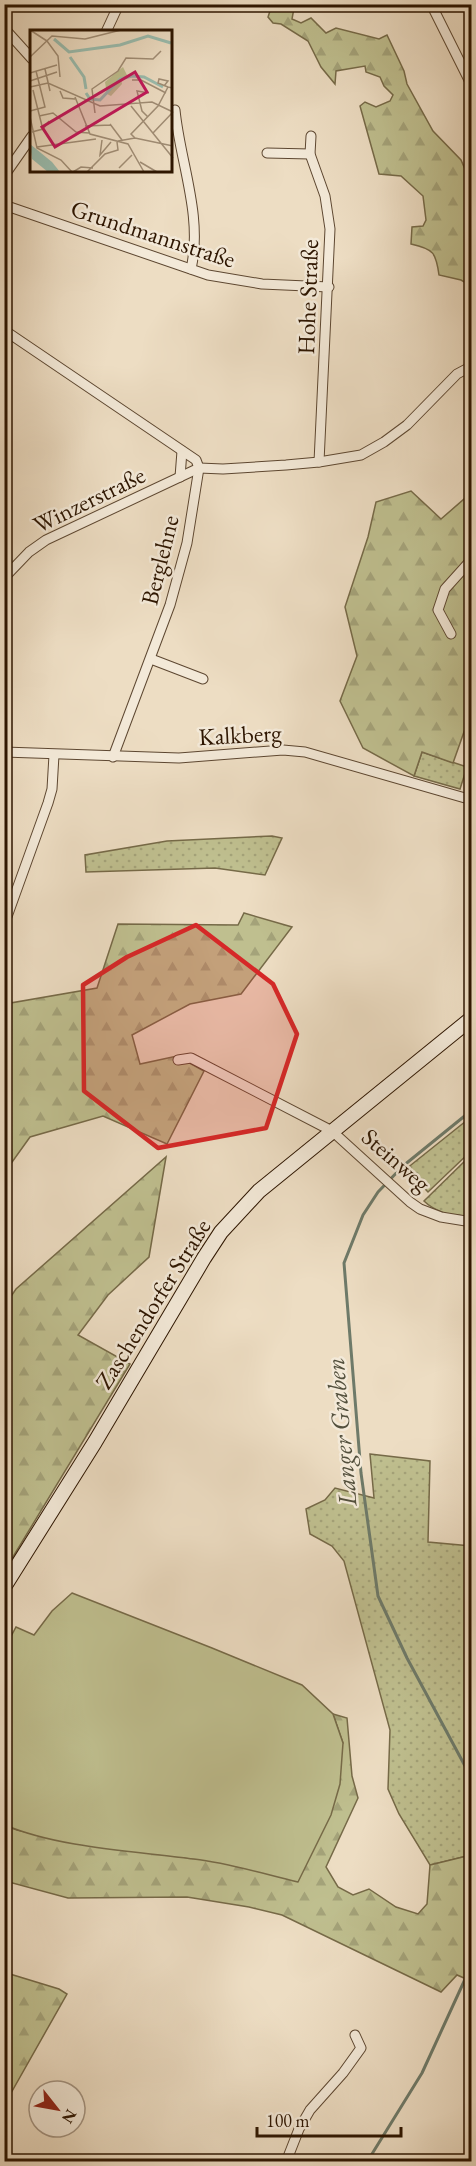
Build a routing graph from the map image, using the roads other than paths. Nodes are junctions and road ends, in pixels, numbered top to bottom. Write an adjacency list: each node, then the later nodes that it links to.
1 (119, 4): 4 (street)
2 (431, 4): 6 (street)
3 (4, 28): 5 (street)
4 (107, 30)
5 (30, 57)
6 (471, 86)
7 (175, 110): 14 (street)
8 (311, 136): 11 (street, Hohe Straße)
9 (30, 139): 12 (street)
10 (267, 153): 11 (street)
11 (310, 154): 15 (street, Hohe Straße)
12 (4, 176)
13 (4, 205): 14 (street, Grundmannstraße)
14 (191, 269): 15 (street, Grundmannstraße)
15 (329, 287): 19 (street, Hohe Straße)
16 (4, 330): 18 (street)
17 (471, 366): 19 (street)
18 (182, 451): 20 (street); 21 (street)
19 (319, 462): 20 (street)
20 (199, 468): 21 (street, Winzerstraße); 25 (street, Berglehne)
21 (180, 477): 23 (street, Winzerstraße)
22 (471, 559): 24 (street)
23 (4, 578)
24 (452, 634)
25 (151, 659): 26 (street); 29 (street, Berglehne)
26 (203, 679)
27 (4, 752): 28 (street, Kalkberg)
28 (54, 755): 29 (street, Kalkberg); 32 (street)
29 (113, 757): 31 (street, Kalkberg)
30 (471, 786): 31 (street)
31 (470, 800)
32 (4, 925)
33 (471, 1018): 35 (street, Zaschendorfer Straße)
34 (178, 1060): 35 (street, Steinweg)
35 (332, 1131): 36 (street, Steinweg); 37 (street, Zaschendorfer Straße)
36 (471, 1222)
37 (4, 1587)
38 (355, 2035): 39 (street)
39 (286, 2162)

